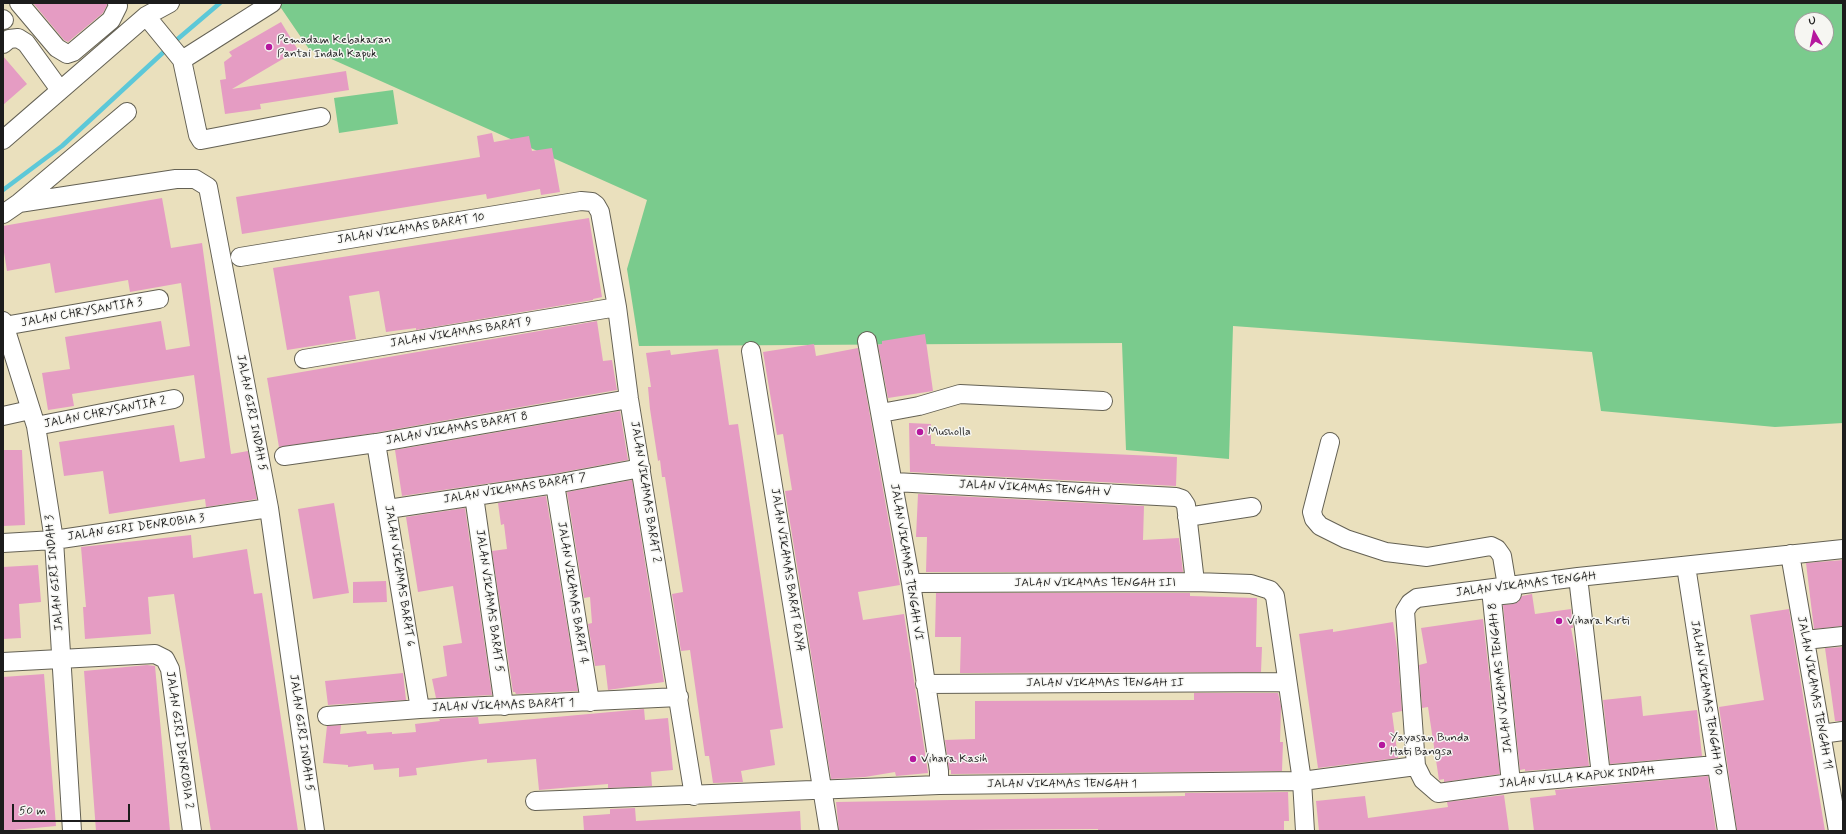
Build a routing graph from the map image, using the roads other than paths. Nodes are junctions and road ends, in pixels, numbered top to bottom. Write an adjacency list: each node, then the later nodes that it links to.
1 (19, 3): 2 (street)
2 (117, 3)
3 (170, 3): 5 (street)
4 (272, 3): 7 (street)
5 (146, 16): 7 (street); 8 (street)
6 (3, 44): 8 (street)
7 (180, 57): 10 (street)
8 (60, 90): 11 (street)
9 (126, 112): 13 (street, JALAN GIRI INDAH 5)
10 (321, 117)
11 (3, 140)
12 (581, 201): 15 (street, JALAN VIKAMAS BARAT 10); 17 (street, JALAN VIKAMAS BARAT 2)
13 (19, 203): 14 (street, JALAN GIRI INDAH 5); 36 (street, JALAN GIRI INDAH 5)
14 (3, 214)
15 (240, 256)
16 (159, 299): 18 (street, JALAN CHRYSANTIA 3)
17 (617, 307): 21 (street, JALAN VIKAMAS BARAT 9); 23 (street, JALAN VIKAMAS BARAT 2)
18 (5, 331): 27 (street, JALAN GIRI INDAH 3)
19 (867, 341): 25 (street, JALAN VIKAMAS TENGAH VI)
20 (751, 351): 67 (street, JALAN VIKAMAS BARAT RAYA)
21 (304, 359)
22 (174, 399): 27 (street, JALAN CHRYSANTIA 2)
23 (629, 399): 29 (street, JALAN VIKAMAS BARAT 8); 31 (street, JALAN VIKAMAS BARAT 2)
24 (1103, 402): 25 (street)
25 (881, 413): 32 (street, JALAN VIKAMAS TENGAH VI)
26 (3, 416): 27 (street, JALAN CHRYSANTIA 2)
27 (33, 418): 39 (street, JALAN GIRI INDAH 3)
28 (1330, 442): 47 (street)
29 (376, 443): 30 (street, JALAN VIKAMAS BARAT 8); 37 (street, JALAN VIKAMAS BARAT 6)
30 (284, 456)
31 (641, 468): 33 (street, JALAN VIKAMAS BARAT 7); 54 (street, JALAN VIKAMAS BARAT 2)
32 (894, 482): 38 (street, JALAN VIKAMAS TENGAH V); 46 (street, JALAN VIKAMAS TENGAH VI)
33 (555, 484): 34 (street, JALAN VIKAMAS BARAT 7); 55 (street, JALAN VIKAMAS BARAT 4)
34 (474, 496): 37 (street, JALAN VIKAMAS BARAT 7); 56 (street, JALAN VIKAMAS BARAT 5)
35 (1252, 507): 38 (street)
36 (269, 508): 39 (street, JALAN GIRI DENROBIA 3); 74 (street, JALAN GIRI INDAH 5)
37 (388, 509): 57 (street, JALAN VIKAMAS BARAT 6)
38 (1187, 517): 45 (street)
39 (54, 540): 40 (street, JALAN GIRI DENROBIA 3); 50 (street, JALAN GIRI INDAH 3)
40 (3, 543)
41 (1843, 549): 42 (street, JALAN VIKAMAS TENGAH)
42 (1790, 554): 43 (street, JALAN VIKAMAS TENGAH); 49 (street, JALAN VIKAMAS TENGAH 11)
43 (1686, 566): 44 (street, JALAN VIKAMAS TENGAH); 61 (street, JALAN VIKAMAS TENGAH 10)
44 (1578, 578): 47 (street, JALAN VIKAMAS TENGAH); 63 (street)
45 (1195, 582): 46 (street, JALAN VIKAMAS TENGAH III); 52 (street, JALAN VIKAMAS TENGAH III)
46 (911, 583): 53 (street, JALAN VIKAMAS TENGAH VI)
47 (1512, 590): 62 (street, JALAN VIKAMAS TENGAH); 65 (street, JALAN VIKAMAS TENGAH 8)
48 (1843, 636): 49 (street)
49 (1805, 640): 60 (street, JALAN VIKAMAS TENGAH 11)
50 (62, 660): 51 (street, JALAN GIRI DENROBIA 2); 72 (street, JALAN GIRI INDAH 3); 73 (street, JALAN GIRI DENROBIA 2)
51 (3, 662)
52 (1286, 682): 53 (street, JALAN VIKAMAS TENGAH II); 64 (street)
53 (925, 684): 66 (street, JALAN VIKAMAS TENGAH VI)
54 (679, 697): 55 (street, JALAN VIKAMAS BARAT 1); 69 (street, JALAN VIKAMAS BARAT 2)
55 (590, 702): 56 (street, JALAN VIKAMAS BARAT 1)
56 (504, 706): 57 (street, JALAN VIKAMAS BARAT 1)
57 (420, 710): 58 (street, JALAN VIKAMAS BARAT 1)
58 (328, 716)
59 (1843, 731): 60 (street)
60 (1821, 734): 71 (street, JALAN VIKAMAS TENGAH 11)
61 (1716, 765): 63 (street, JALAN VILLA KAPUK INDAH); 77 (street, JALAN VIKAMAS TENGAH 10)
62 (1416, 766): 64 (street, JALAN VIKAMAS TENGAH 1); 68 (street, JALAN VIKAMAS TENGAH)
63 (1601, 775): 65 (street, JALAN VILLA KAPUK INDAH)
64 (1302, 781): 66 (street, JALAN VIKAMAS TENGAH 1); 76 (street)
65 (1512, 783): 68 (street, JALAN VILLA KAPUK INDAH)
66 (939, 785): 67 (street, JALAN VIKAMAS TENGAH 1)
67 (823, 790): 69 (street); 75 (street, JALAN VIKAMAS BARAT RAYA)
68 (1438, 793)
69 (694, 796): 70 (street)
70 (535, 801)
71 (1839, 813): 78 (street, JALAN VIKAMAS TENGAH 11)
72 (72, 831)
73 (192, 831)
74 (315, 831)
75 (829, 831)
76 (1305, 831)
77 (1727, 831)
78 (1838, 831)

